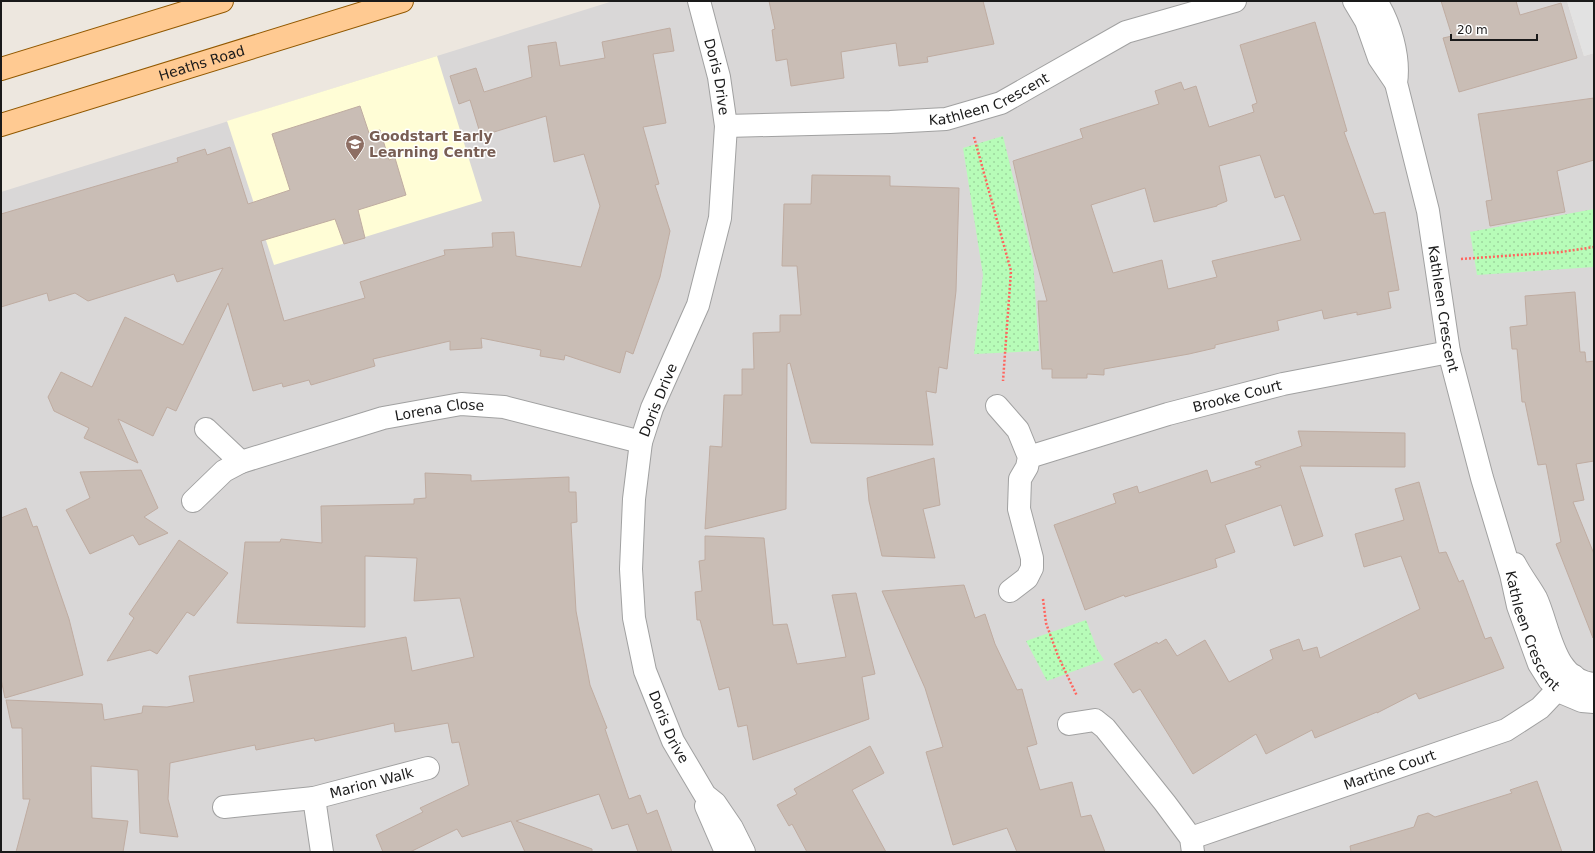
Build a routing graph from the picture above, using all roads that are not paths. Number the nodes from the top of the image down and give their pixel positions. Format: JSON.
{"nodes":[{"id":1,"x":222,"y":1,"type":"edge"},
{"id":2,"x":402,"y":1,"type":"edge"},
{"id":3,"x":699,"y":1,"type":"edge"},
{"id":4,"x":1235,"y":1,"type":"edge"},
{"id":5,"x":1354,"y":1,"type":"edge"},
{"id":6,"x":1376,"y":1,"type":"edge"},
{"id":7,"x":1,"y":69,"type":"edge"},
{"id":8,"x":1396,"y":83,"type":"junction"},
{"id":9,"x":1,"y":125,"type":"edge"},
{"id":10,"x":726,"y":126,"type":"junction"},
{"id":11,"x":1450,"y":352,"type":"junction"},
{"id":12,"x":999,"y":408,"type":"road end"},
{"id":13,"x":206,"y":429,"type":"dead end"},
{"id":14,"x":641,"y":442,"type":"junction"},
{"id":15,"x":1029,"y":457,"type":"junction"},
{"id":16,"x":241,"y":462,"type":"junction"},
{"id":17,"x":192,"y":501,"type":"dead end"},
{"id":18,"x":1010,"y":591,"type":"dead end"},
{"id":19,"x":1566,"y":682,"type":"junction"},
{"id":20,"x":1594,"y":684,"type":"edge"},
{"id":21,"x":1594,"y":702,"type":"edge"},
{"id":22,"x":1077,"y":722,"type":"road end"},
{"id":23,"x":428,"y":768,"type":"dead end"},
{"id":24,"x":705,"y":795,"type":"junction"},
{"id":25,"x":314,"y":798,"type":"junction"},
{"id":26,"x":224,"y":807,"type":"dead end"},
{"id":27,"x":1192,"y":845,"type":"edge"},
{"id":28,"x":322,"y":852,"type":"edge"},
{"id":29,"x":726,"y":852,"type":"edge"},
{"id":30,"x":744,"y":852,"type":"edge"}],
"edges":[{"from":1,"to":7,"type":"main road"},
{"from":2,"to":9,"type":"main road","name":"Heaths Road"},
{"from":3,"to":10,"type":"street","name":"Doris Drive"},
{"from":4,"to":10,"type":"street","name":"Kathleen Crescent"},
{"from":5,"to":8,"type":"street","name":"Kathleen Crescent"},
{"from":6,"to":8,"type":"street","name":"Kathleen Crescent"},
{"from":8,"to":11,"type":"street","name":"Kathleen Crescent"},
{"from":10,"to":14,"type":"street","name":"Doris Drive"},
{"from":11,"to":15,"type":"street","name":"Brooke Court"},
{"from":11,"to":19,"type":"street","name":"Kathleen Crescent"},
{"from":12,"to":15,"type":"street"},
{"from":13,"to":16,"type":"street"},
{"from":14,"to":16,"type":"street","name":"Lorena Close"},
{"from":14,"to":24,"type":"street","name":"Doris Drive"},
{"from":15,"to":18,"type":"street"},
{"from":16,"to":17,"type":"street","name":"Lorena Close"},
{"from":19,"to":20,"type":"street","name":"Kathleen Crescent"},
{"from":19,"to":21,"type":"street","name":"Kathleen Crescent"},
{"from":19,"to":27,"type":"street","name":"Martine Court"},
{"from":22,"to":27,"type":"street","name":"Martine Court"},
{"from":23,"to":25,"type":"street","name":"Marion Walk"},
{"from":24,"to":29,"type":"street","name":"Doris Drive"},
{"from":24,"to":30,"type":"street","name":"Doris Drive"},
{"from":25,"to":26,"type":"street","name":"Marion Walk"},
{"from":25,"to":28,"type":"street","name":"Marion Walk"}]}
